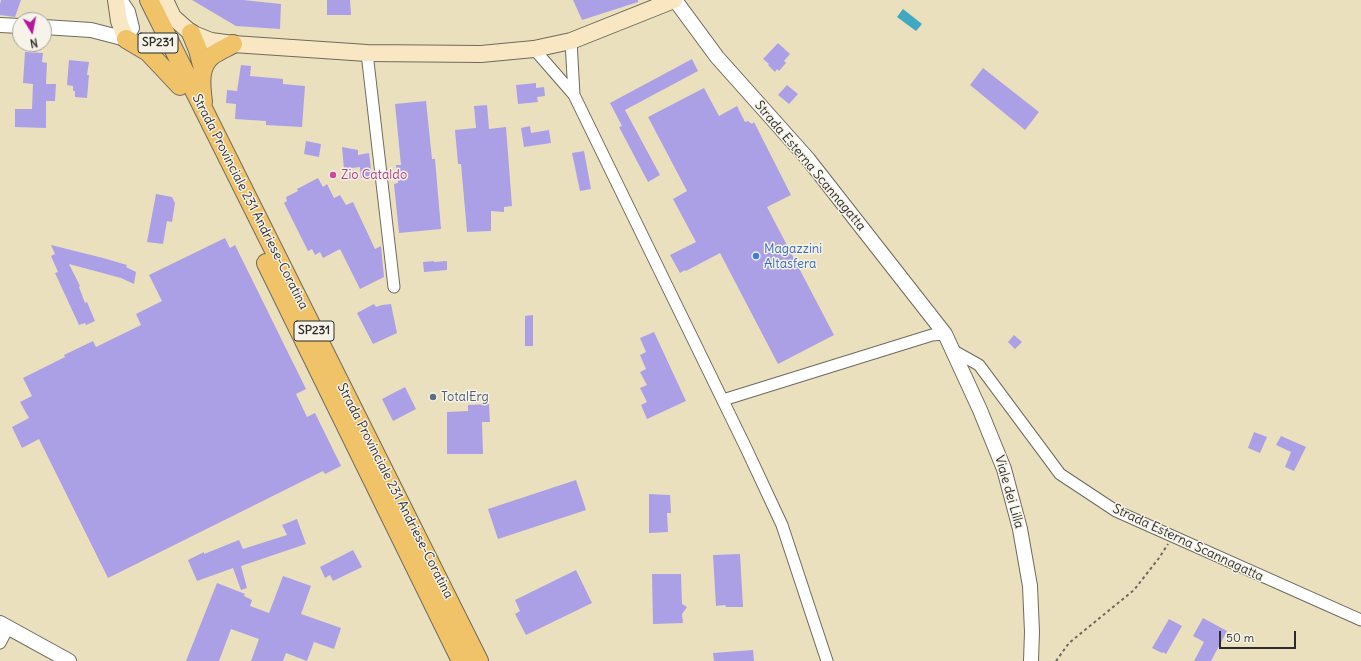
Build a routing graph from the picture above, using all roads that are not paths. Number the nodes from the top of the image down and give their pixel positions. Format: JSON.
{"nodes":[{"id":1,"x":137,"y":0,"type":"edge"},
{"id":2,"x":149,"y":0,"type":"edge"},
{"id":3,"x":165,"y":0,"type":"edge"},
{"id":4,"x":674,"y":0,"type":"edge"},
{"id":5,"x":118,"y":5,"type":"edge"},
{"id":6,"x":0,"y":25,"type":"edge"},
{"id":7,"x":12,"y":25,"type":"edge"},
{"id":8,"x":12,"y":27,"type":"edge"},
{"id":9,"x":52,"y":27,"type":"edge"},
{"id":10,"x":91,"y":30,"type":"junction"},
{"id":11,"x":0,"y":31,"type":"edge"},
{"id":12,"x":191,"y":33,"type":"junction"},
{"id":13,"x":126,"y":39,"type":"junction"},
{"id":14,"x":571,"y":41,"type":"junction"},
{"id":15,"x":233,"y":44,"type":"junction"},
{"id":16,"x":534,"y":49,"type":"junction"},
{"id":17,"x":367,"y":53,"type":"junction"},
{"id":18,"x":203,"y":69,"type":"junction"},
{"id":19,"x":180,"y":86,"type":"junction"},
{"id":20,"x":574,"y":96,"type":"junction"},
{"id":21,"x":204,"y":111,"type":"junction"},
{"id":22,"x":394,"y":288,"type":"dead end"},
{"id":23,"x":945,"y":334,"type":"junction"},
{"id":24,"x":954,"y":351,"type":"junction"},
{"id":25,"x":723,"y":400,"type":"junction"},
{"id":26,"x":1361,"y":620,"type":"edge"},
{"id":27,"x":4,"y":625,"type":"edge"},
{"id":28,"x":0,"y":643,"type":"edge"},
{"id":29,"x":69,"y":661,"type":"edge"},
{"id":30,"x":461,"y":661,"type":"edge"},
{"id":31,"x":479,"y":661,"type":"edge"},
{"id":32,"x":827,"y":661,"type":"edge"},
{"id":33,"x":1031,"y":661,"type":"edge"}],
"edges":[{"from":1,"to":19,"type":"highway","name":"Strada Provinciale 231 Andriese-Coratina","number":"SP231"},
{"from":2,"to":21,"type":"highway","name":"Strada Provinciale 231 Andriese-Coratina","number":"SP231"},
{"from":3,"to":12,"type":"main road"},
{"from":4,"to":14,"type":"main road"},
{"from":4,"to":23,"type":"street","name":"Strada Esterna Scannagatta"},
{"from":5,"to":10,"type":"street"},
{"from":5,"to":13,"type":"main road"},
{"from":6,"to":7,"type":"street"},
{"from":8,"to":11,"type":"street"},
{"from":9,"to":10,"type":"street"},
{"from":10,"to":13,"type":"street"},
{"from":12,"to":15,"type":"main road"},
{"from":12,"to":18,"type":"highway"},
{"from":13,"to":19,"type":"highway"},
{"from":14,"to":16,"type":"main road"},
{"from":14,"to":20,"type":"street"},
{"from":15,"to":17,"type":"main road"},
{"from":15,"to":18,"type":"highway"},
{"from":16,"to":17,"type":"main road"},
{"from":16,"to":20,"type":"street"},
{"from":17,"to":22,"type":"street"},
{"from":18,"to":21,"type":"highway"},
{"from":19,"to":30,"type":"highway","name":"Strada Provinciale 231 Andriese-Coratina","number":"SP231"},
{"from":20,"to":25,"type":"street"},
{"from":21,"to":31,"type":"highway","name":"Strada Provinciale 231 Andriese-Coratina","number":"SP231"},
{"from":23,"to":24,"type":"street","name":"Viale dei Lilla"},
{"from":23,"to":25,"type":"street"},
{"from":24,"to":26,"type":"street","name":"Strada Esterna Scannagatta"},
{"from":24,"to":33,"type":"street","name":"Viale dei Lilla"},
{"from":25,"to":32,"type":"street"},
{"from":27,"to":28,"type":"street"},
{"from":27,"to":29,"type":"street"}]}
